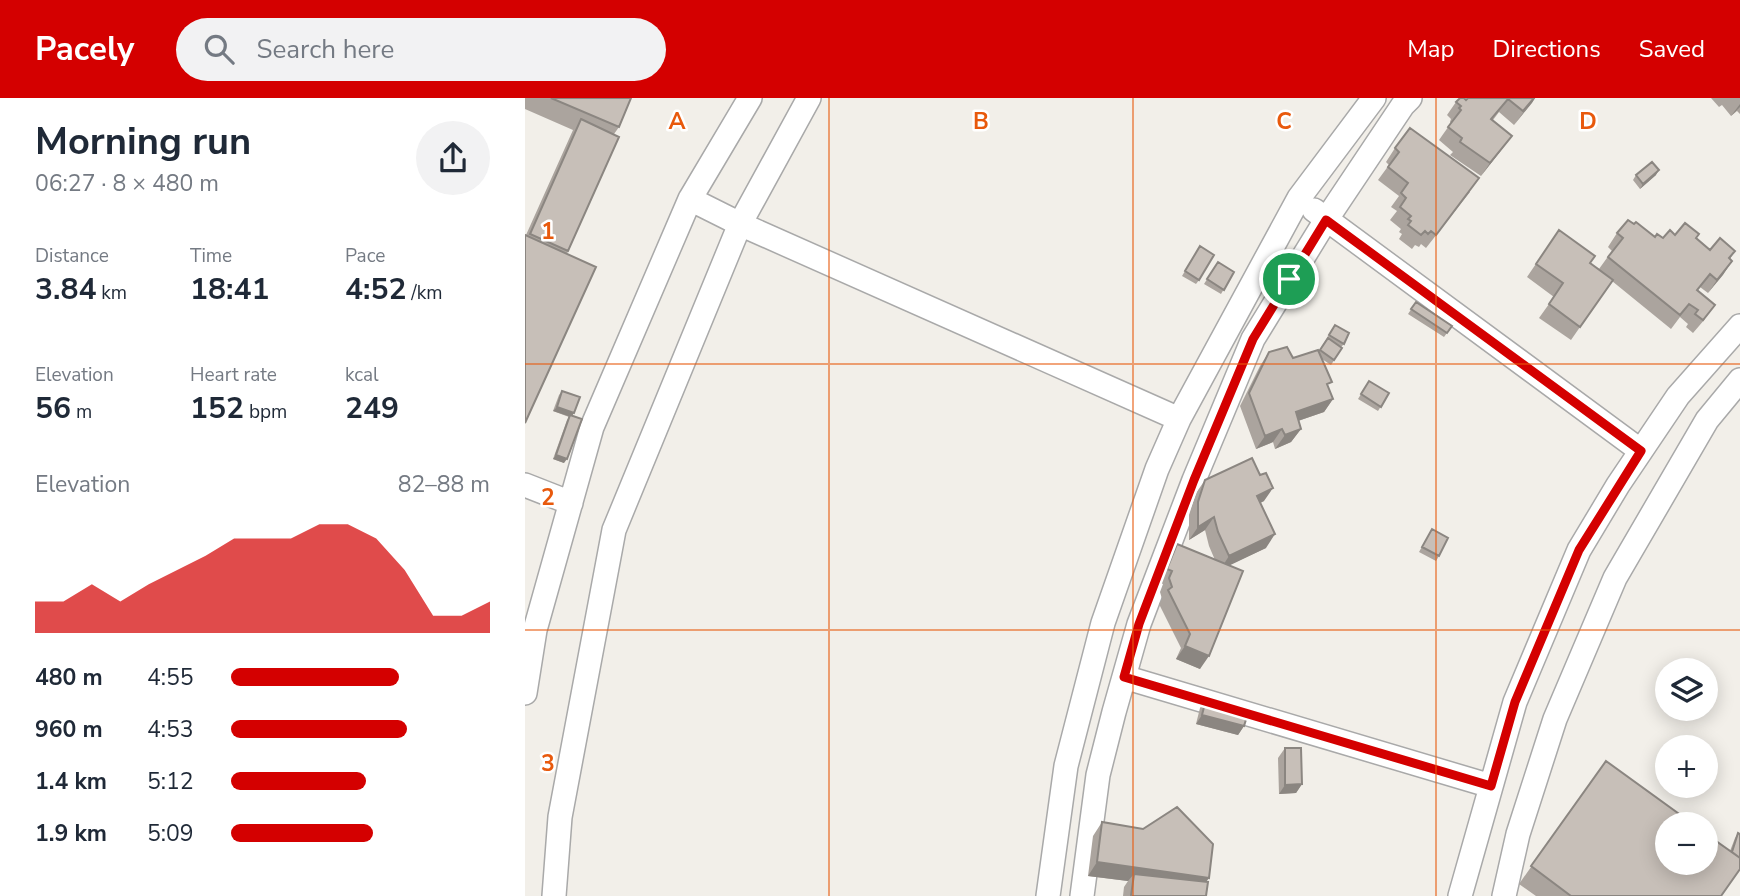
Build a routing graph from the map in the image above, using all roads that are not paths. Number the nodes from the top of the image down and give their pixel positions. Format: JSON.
{"nodes":[{"id":1,"x":750,"y":98,"type":"edge"},
{"id":2,"x":809,"y":98,"type":"edge"},
{"id":3,"x":1374,"y":98,"type":"edge"},
{"id":4,"x":1410,"y":98,"type":"edge"},
{"id":5,"x":1299,"y":198,"type":"junction"},
{"id":6,"x":690,"y":199,"type":"junction"},
{"id":7,"x":1326,"y":220,"type":"junction"},
{"id":8,"x":740,"y":224,"type":"junction"},
{"id":9,"x":1740,"y":326,"type":"edge"},
{"id":10,"x":1740,"y":380,"type":"edge"},
{"id":11,"x":1179,"y":419,"type":"junction"},
{"id":12,"x":1641,"y":451,"type":"junction"},
{"id":13,"x":525,"y":485,"type":"edge"},
{"id":14,"x":571,"y":503,"type":"junction"},
{"id":15,"x":1124,"y":677,"type":"junction"},
{"id":16,"x":525,"y":692,"type":"edge"},
{"id":17,"x":1491,"y":786,"type":"junction"},
{"id":18,"x":554,"y":896,"type":"edge"},
{"id":19,"x":1048,"y":896,"type":"edge"},
{"id":20,"x":1082,"y":896,"type":"edge"},
{"id":21,"x":1461,"y":896,"type":"edge"},
{"id":22,"x":1504,"y":896,"type":"edge"}],
"edges":[{"from":1,"to":6,"type":"street"},
{"from":2,"to":8,"type":"street"},
{"from":3,"to":5,"type":"street"},
{"from":4,"to":7,"type":"street"},
{"from":5,"to":7,"type":"street"},
{"from":5,"to":11,"type":"street"},
{"from":6,"to":8,"type":"street"},
{"from":6,"to":14,"type":"street"},
{"from":7,"to":12,"type":"street"},
{"from":7,"to":15,"type":"street"},
{"from":8,"to":11,"type":"street"},
{"from":8,"to":18,"type":"street"},
{"from":9,"to":12,"type":"street"},
{"from":10,"to":22,"type":"street"},
{"from":11,"to":19,"type":"street"},
{"from":12,"to":17,"type":"street"},
{"from":13,"to":14,"type":"street"},
{"from":14,"to":16,"type":"street"},
{"from":15,"to":17,"type":"street"},
{"from":15,"to":20,"type":"street"},
{"from":17,"to":21,"type":"street"}]}
